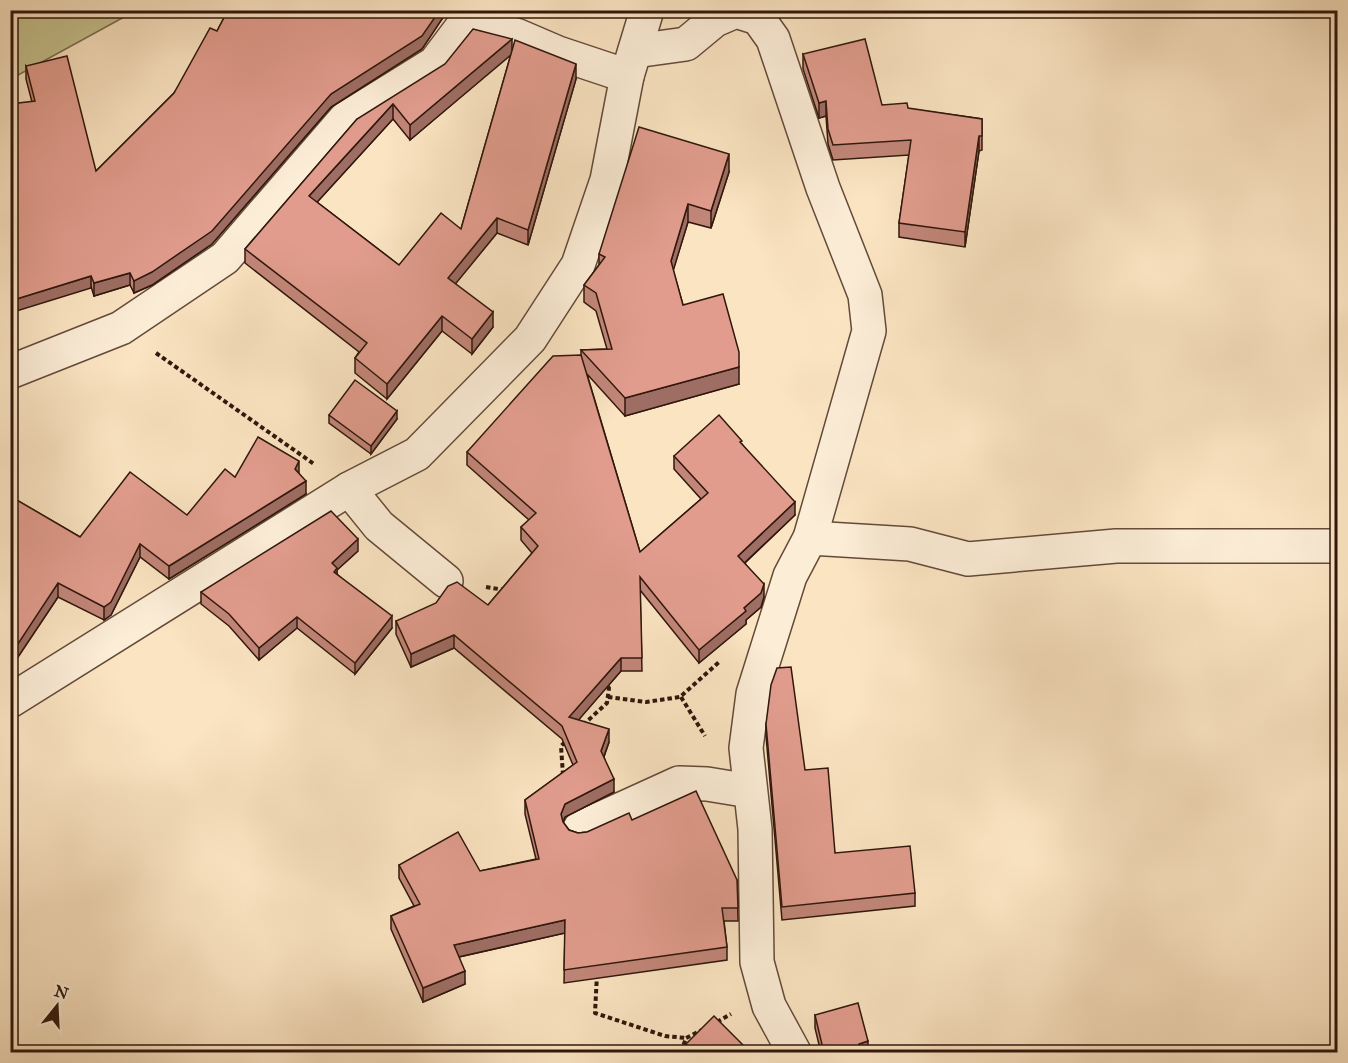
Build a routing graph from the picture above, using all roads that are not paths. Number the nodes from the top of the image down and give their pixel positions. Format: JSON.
{"nodes":[{"id":1,"x":647,"y":10,"type":"edge"},
{"id":2,"x":468,"y":17,"type":"edge"},
{"id":3,"x":631,"y":64,"type":"junction"},
{"id":4,"x":10,"y":372,"type":"edge"},
{"id":5,"x":349,"y":489,"type":"junction"},
{"id":6,"x":810,"y":538,"type":"junction"},
{"id":7,"x":1338,"y":546,"type":"edge"},
{"id":8,"x":446,"y":581,"type":"road end"},
{"id":9,"x":10,"y":701,"type":"edge"},
{"id":10,"x":750,"y":791,"type":"junction"},
{"id":11,"x":580,"y":828,"type":"road end"},
{"id":12,"x":794,"y":1053,"type":"edge"}],
"edges":[{"from":1,"to":3,"type":"street"},
{"from":2,"to":3,"type":"street"},
{"from":2,"to":4,"type":"street"},
{"from":3,"to":5,"type":"street"},
{"from":3,"to":6,"type":"street"},
{"from":5,"to":8,"type":"street"},
{"from":5,"to":9,"type":"street"},
{"from":6,"to":7,"type":"street"},
{"from":6,"to":10,"type":"street"},
{"from":10,"to":11,"type":"street"},
{"from":10,"to":12,"type":"street"}]}
